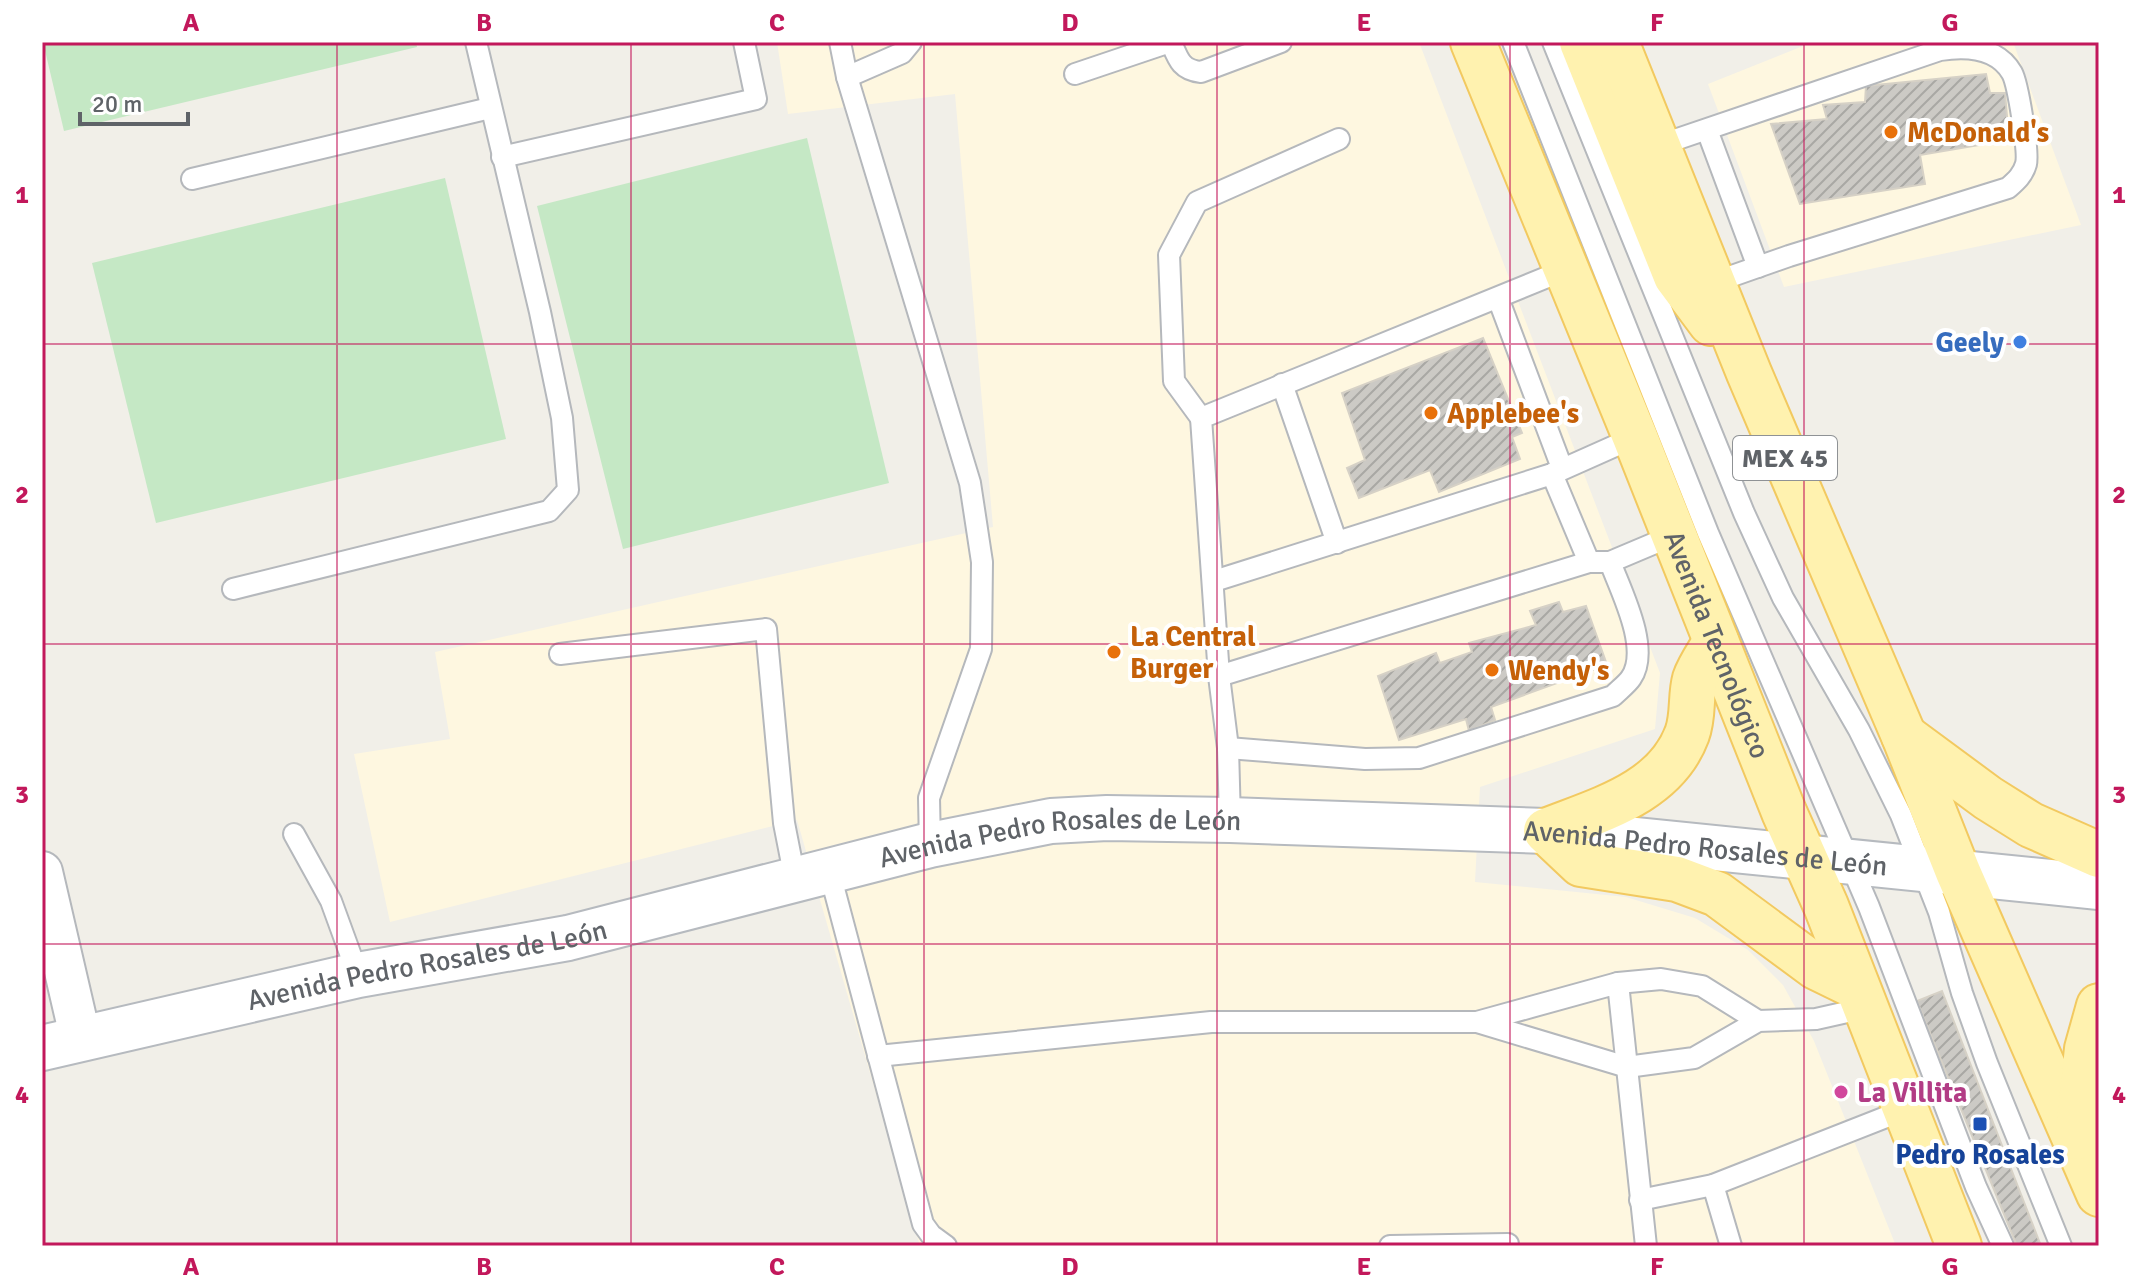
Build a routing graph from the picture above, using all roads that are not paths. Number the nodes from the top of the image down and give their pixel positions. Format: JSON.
{"nodes":[{"id":1,"x":478,"y":42,"type":"edge"},
{"id":2,"x":744,"y":42,"type":"edge"},
{"id":3,"x":840,"y":42,"type":"edge"},
{"id":4,"x":911,"y":42,"type":"edge"},
{"id":5,"x":1171,"y":42,"type":"edge"},
{"id":6,"x":1281,"y":42,"type":"edge"},
{"id":7,"x":1473,"y":42,"type":"edge"},
{"id":8,"x":1513,"y":42,"type":"edge"},
{"id":9,"x":1553,"y":42,"type":"edge"},
{"id":10,"x":1582,"y":42,"type":"edge"},
{"id":11,"x":1616,"y":42,"type":"edge"},
{"id":12,"x":1075,"y":74,"type":"dead end"},
{"id":13,"x":847,"y":77,"type":"junction"},
{"id":14,"x":490,"y":108,"type":"junction"},
{"id":15,"x":1707,"y":130,"type":"junction"},
{"id":16,"x":1339,"y":139,"type":"dead end"},
{"id":17,"x":1657,"y":146,"type":"junction"},
{"id":18,"x":502,"y":157,"type":"junction"},
{"id":19,"x":192,"y":179,"type":"dead end"},
{"id":20,"x":1758,"y":267,"type":"junction"},
{"id":21,"x":1567,"y":269,"type":"junction"},
{"id":22,"x":1712,"y":283,"type":"junction"},
{"id":23,"x":1498,"y":298,"type":"junction"},
{"id":24,"x":1749,"y":373,"type":"junction"},
{"id":25,"x":1282,"y":384,"type":"junction"},
{"id":26,"x":1201,"y":418,"type":"junction"},
{"id":27,"x":1635,"y":437,"type":"junction"},
{"id":28,"x":1557,"y":471,"type":"junction"},
{"id":29,"x":1674,"y":535,"type":"junction"},
{"id":30,"x":1337,"y":543,"type":"junction"},
{"id":31,"x":1599,"y":562,"type":"junction"},
{"id":32,"x":1214,"y":581,"type":"junction"},
{"id":33,"x":233,"y":589,"type":"dead end"},
{"id":34,"x":1716,"y":641,"type":"junction"},
{"id":35,"x":560,"y":654,"type":"dead end"},
{"id":36,"x":1219,"y":676,"type":"junction"},
{"id":37,"x":1904,"y":736,"type":"junction"},
{"id":38,"x":1228,"y":748,"type":"junction"},
{"id":39,"x":1230,"y":820,"type":"junction"},
{"id":40,"x":1546,"y":831,"type":"junction"},
{"id":41,"x":294,"y":834,"type":"dead end"},
{"id":42,"x":930,"y":845,"type":"junction"},
{"id":43,"x":2099,"y":855,"type":"edge"},
{"id":44,"x":1804,"y":858,"type":"junction"},
{"id":45,"x":1850,"y":862,"type":"junction"},
{"id":46,"x":1940,"y":870,"type":"junction"},
{"id":47,"x":42,"y":872,"type":"edge"},
{"id":48,"x":812,"y":875,"type":"junction"},
{"id":49,"x":2099,"y":887,"type":"edge"},
{"id":50,"x":358,"y":975,"type":"junction"},
{"id":51,"x":1618,"y":983,"type":"junction"},
{"id":52,"x":1861,"y":997,"type":"junction"},
{"id":53,"x":2099,"y":1006,"type":"edge"},
{"id":54,"x":1758,"y":1021,"type":"junction"},
{"id":55,"x":1477,"y":1022,"type":"junction"},
{"id":56,"x":62,"y":1044,"type":"edge"},
{"id":57,"x":878,"y":1056,"type":"junction"},
{"id":58,"x":1627,"y":1067,"type":"junction"},
{"id":59,"x":1904,"y":1110,"type":"junction"},
{"id":60,"x":2076,"y":1139,"type":"junction"},
{"id":61,"x":1713,"y":1185,"type":"junction"},
{"id":62,"x":2099,"y":1194,"type":"edge"},
{"id":63,"x":1640,"y":1200,"type":"junction"},
{"id":64,"x":1508,"y":1244,"type":"edge"},
{"id":65,"x":946,"y":1246,"type":"edge"},
{"id":66,"x":1390,"y":1246,"type":"edge"},
{"id":67,"x":1646,"y":1246,"type":"edge"},
{"id":68,"x":1731,"y":1246,"type":"edge"},
{"id":69,"x":1959,"y":1246,"type":"edge"},
{"id":70,"x":2003,"y":1246,"type":"edge"},
{"id":71,"x":2061,"y":1246,"type":"edge"}],
"edges":[{"from":1,"to":14,"type":"lane"},
{"from":2,"to":18,"type":"lane"},
{"from":3,"to":13,"type":"lane"},
{"from":4,"to":13,"type":"lane"},
{"from":5,"to":6,"type":"lane"},
{"from":5,"to":12,"type":"lane"},
{"from":7,"to":21,"type":"main road","name":"Avenida Tecnológico"},
{"from":8,"to":45,"type":"lane"},
{"from":9,"to":46,"type":"lane"},
{"from":10,"to":24,"type":"main road"},
{"from":11,"to":17,"type":"main road","number":"MEX 45"},
{"from":13,"to":42,"type":"lane"},
{"from":14,"to":18,"type":"lane"},
{"from":14,"to":19,"type":"lane"},
{"from":15,"to":17,"type":"lane"},
{"from":15,"to":20,"type":"lane"},
{"from":15,"to":20,"type":"lane"},
{"from":16,"to":26,"type":"lane"},
{"from":17,"to":22,"type":"main road","number":"MEX 45"},
{"from":18,"to":33,"type":"lane"},
{"from":20,"to":22,"type":"lane"},
{"from":21,"to":23,"type":"lane"},
{"from":21,"to":27,"type":"main road","name":"Avenida Tecnológico"},
{"from":22,"to":24,"type":"main road","number":"MEX 45"},
{"from":23,"to":25,"type":"lane"},
{"from":23,"to":28,"type":"lane"},
{"from":24,"to":37,"type":"main road","number":"MEX 45"},
{"from":25,"to":26,"type":"lane"},
{"from":25,"to":30,"type":"lane"},
{"from":26,"to":32,"type":"lane"},
{"from":27,"to":28,"type":"lane"},
{"from":27,"to":29,"type":"main road","name":"Avenida Tecnológico"},
{"from":28,"to":30,"type":"lane"},
{"from":28,"to":31,"type":"lane"},
{"from":29,"to":31,"type":"lane"},
{"from":29,"to":34,"type":"main road","name":"Avenida Tecnológico"},
{"from":30,"to":32,"type":"lane"},
{"from":31,"to":36,"type":"lane"},
{"from":31,"to":38,"type":"lane"},
{"from":32,"to":36,"type":"lane"},
{"from":34,"to":40,"type":"main road"},
{"from":34,"to":44,"type":"main road","name":"Avenida Tecnológico"},
{"from":35,"to":48,"type":"lane"},
{"from":36,"to":38,"type":"lane"},
{"from":37,"to":43,"type":"main road"},
{"from":37,"to":46,"type":"main road","number":"MEX 45"},
{"from":38,"to":39,"type":"lane"},
{"from":39,"to":40,"type":"main road","name":"Avenida Pedro Rosales de León"},
{"from":39,"to":42,"type":"main road","name":"Avenida Pedro Rosales de León"},
{"from":40,"to":44,"type":"main road","name":"Avenida Pedro Rosales de León"},
{"from":40,"to":52,"type":"main road"},
{"from":41,"to":50,"type":"lane"},
{"from":42,"to":48,"type":"main road","name":"Avenida Pedro Rosales de León"},
{"from":44,"to":45,"type":"main road","name":"Avenida Pedro Rosales de León"},
{"from":44,"to":52,"type":"main road","name":"Avenida Tecnológico"},
{"from":45,"to":46,"type":"main road","name":"Avenida Pedro Rosales de León"},
{"from":45,"to":70,"type":"lane"},
{"from":46,"to":49,"type":"main road","name":"Avenida Pedro Rosales de León"},
{"from":46,"to":60,"type":"main road","number":"MEX 45"},
{"from":46,"to":71,"type":"lane"},
{"from":47,"to":56,"type":"street"},
{"from":48,"to":50,"type":"main road","name":"Avenida Pedro Rosales de León"},
{"from":48,"to":57,"type":"lane"},
{"from":50,"to":56,"type":"main road","name":"Avenida Pedro Rosales de León"},
{"from":51,"to":54,"type":"lane"},
{"from":51,"to":55,"type":"lane"},
{"from":51,"to":58,"type":"lane"},
{"from":52,"to":54,"type":"lane"},
{"from":52,"to":59,"type":"main road","name":"Avenida Tecnológico"},
{"from":53,"to":60,"type":"main road"},
{"from":54,"to":58,"type":"lane"},
{"from":55,"to":57,"type":"lane"},
{"from":55,"to":58,"type":"lane"},
{"from":57,"to":65,"type":"lane"},
{"from":58,"to":63,"type":"lane"},
{"from":59,"to":61,"type":"lane"},
{"from":59,"to":69,"type":"main road","name":"Avenida Tecnológico"},
{"from":60,"to":62,"type":"main road","number":"MEX 45"},
{"from":61,"to":63,"type":"lane"},
{"from":61,"to":68,"type":"lane"},
{"from":63,"to":67,"type":"lane"},
{"from":64,"to":66,"type":"lane"}]}
